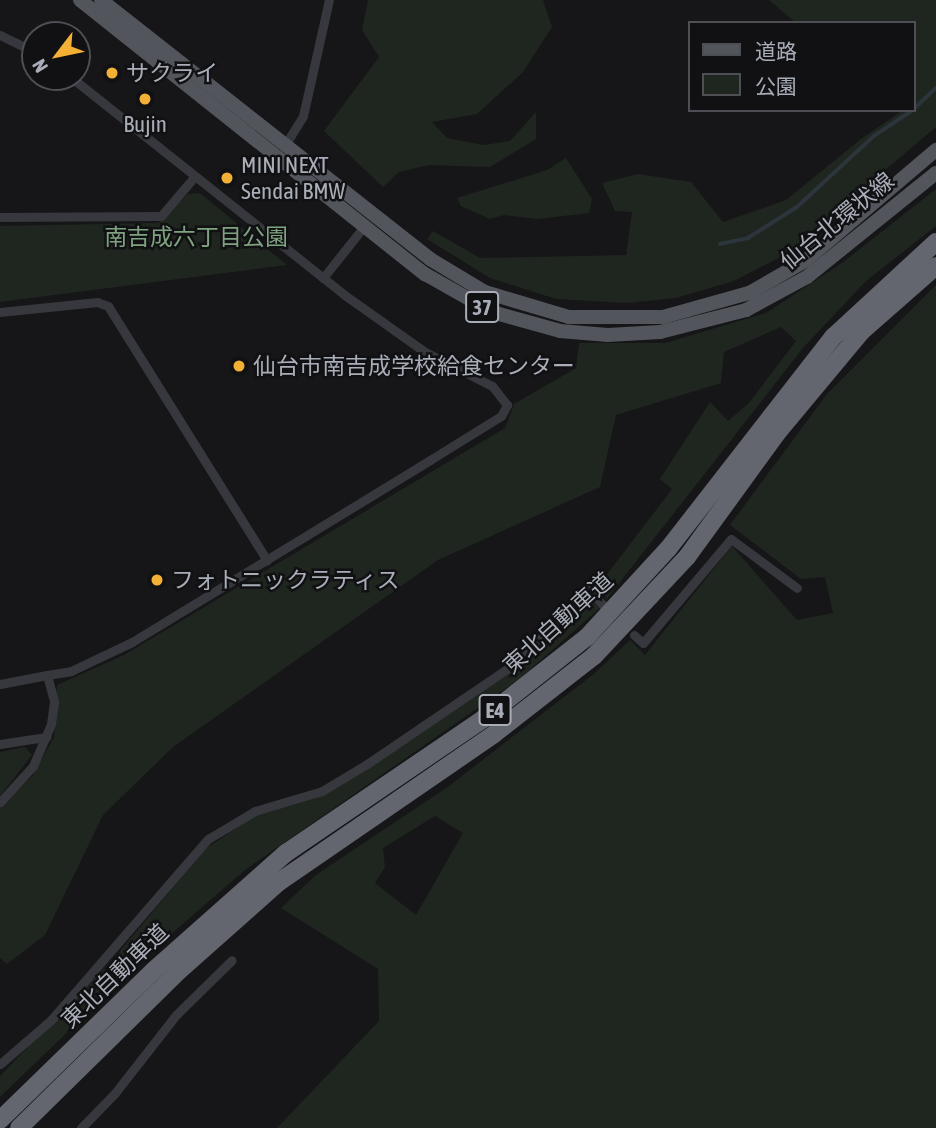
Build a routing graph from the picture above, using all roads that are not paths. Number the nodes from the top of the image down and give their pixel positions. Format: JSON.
{"nodes":[{"id":1,"x":80,"y":0,"type":"edge"},
{"id":2,"x":101,"y":0,"type":"edge"},
{"id":3,"x":329,"y":0,"type":"edge"},
{"id":4,"x":119,"y":5,"type":"edge"},
{"id":5,"x":0,"y":35,"type":"edge"},
{"id":6,"x":21,"y":45,"type":"edge"},
{"id":7,"x":89,"y":91,"type":"edge"},
{"id":8,"x":285,"y":145,"type":"junction"},
{"id":9,"x":936,"y":150,"type":"edge"},
{"id":10,"x":936,"y":173,"type":"edge"},
{"id":11,"x":195,"y":176,"type":"junction"},
{"id":12,"x":0,"y":217,"type":"edge"},
{"id":13,"x":365,"y":225,"type":"junction"},
{"id":14,"x":936,"y":242,"type":"edge"},
{"id":15,"x":936,"y":266,"type":"edge"},
{"id":16,"x":323,"y":278,"type":"junction"},
{"id":17,"x":0,"y":312,"type":"edge"},
{"id":18,"x":267,"y":560,"type":"junction"},
{"id":19,"x":797,"y":588,"type":"dead end"},
{"id":20,"x":603,"y":605,"type":"dead end"},
{"id":21,"x":634,"y":635,"type":"dead end"},
{"id":22,"x":47,"y":675,"type":"junction"},
{"id":23,"x":0,"y":684,"type":"edge"},
{"id":24,"x":46,"y":737,"type":"junction"},
{"id":25,"x":0,"y":744,"type":"edge"},
{"id":26,"x":0,"y":802,"type":"edge"},
{"id":27,"x":232,"y":960,"type":"dead end"},
{"id":28,"x":0,"y":1064,"type":"edge"},
{"id":29,"x":0,"y":1120,"type":"edge"},
{"id":30,"x":19,"y":1128,"type":"edge"},
{"id":31,"x":81,"y":1128,"type":"edge"}],
"edges":[{"from":1,"to":13,"type":"main road","name":"仙台北環状線","number":"37"},
{"from":2,"to":4,"type":"main road","name":"仙台北環状線","number":"37"},
{"from":3,"to":8,"type":"street"},
{"from":4,"to":8,"type":"main road","name":"仙台北環状線","number":"37"},
{"from":5,"to":6,"type":"street"},
{"from":7,"to":11,"type":"street"},
{"from":8,"to":9,"type":"main road","name":"仙台北環状線","number":"37"},
{"from":10,"to":13,"type":"main road","name":"仙台北環状線","number":"37"},
{"from":11,"to":12,"type":"street"},
{"from":11,"to":16,"type":"street"},
{"from":13,"to":16,"type":"street"},
{"from":14,"to":29,"type":"highway","name":"東北自動車道","number":"E4"},
{"from":15,"to":30,"type":"highway","name":"東北自動車道","number":"E4"},
{"from":16,"to":18,"type":"street"},
{"from":17,"to":18,"type":"street"},
{"from":18,"to":22,"type":"street"},
{"from":19,"to":21,"type":"street"},
{"from":20,"to":28,"type":"street"},
{"from":22,"to":23,"type":"street"},
{"from":22,"to":24,"type":"street"},
{"from":24,"to":25,"type":"street"},
{"from":24,"to":26,"type":"street"},
{"from":27,"to":31,"type":"street"}]}
